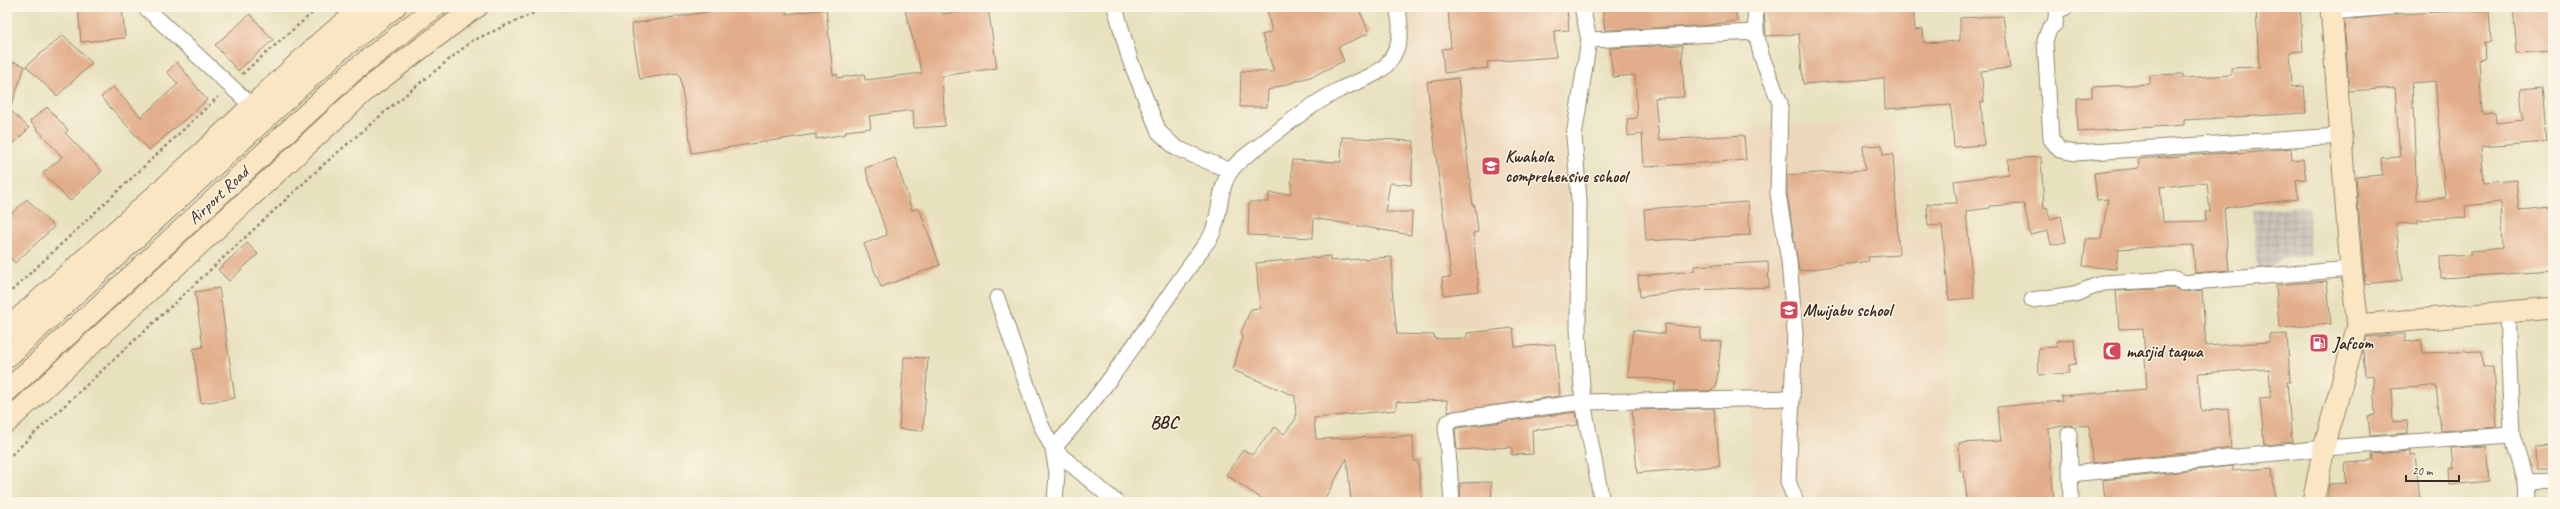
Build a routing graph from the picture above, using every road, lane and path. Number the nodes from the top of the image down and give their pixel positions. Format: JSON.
{"nodes":[{"id":1,"x":145,"y":7,"type":"edge"},
{"id":2,"x":319,"y":7,"type":"edge"},
{"id":3,"x":364,"y":7,"type":"edge"},
{"id":4,"x":395,"y":7,"type":"edge"},
{"id":5,"x":435,"y":7,"type":"edge"},
{"id":6,"x":477,"y":7,"type":"edge"},
{"id":7,"x":553,"y":7,"type":"edge"},
{"id":8,"x":1115,"y":7,"type":"edge"},
{"id":9,"x":1398,"y":7,"type":"edge"},
{"id":10,"x":1582,"y":7,"type":"edge"},
{"id":11,"x":1755,"y":7,"type":"edge"},
{"id":12,"x":2066,"y":7,"type":"edge"},
{"id":13,"x":2391,"y":7,"type":"edge"},
{"id":14,"x":2331,"y":10,"type":"edge"},
{"id":15,"x":1756,"y":32,"type":"junction"},
{"id":16,"x":1589,"y":40,"type":"junction"},
{"id":17,"x":230,"y":86,"type":"junction"},
{"id":18,"x":252,"y":106,"type":"junction"},
{"id":19,"x":2340,"y":136,"type":"junction"},
{"id":20,"x":1231,"y":171,"type":"junction"},
{"id":21,"x":2351,"y":269,"type":"junction"},
{"id":22,"x":7,"y":295,"type":"edge"},
{"id":23,"x":997,"y":298,"type":"dead end"},
{"id":24,"x":2032,"y":300,"type":"dead end"},
{"id":25,"x":2553,"y":308,"type":"edge"},
{"id":26,"x":2507,"y":313,"type":"junction"},
{"id":27,"x":2358,"y":325,"type":"junction"},
{"id":28,"x":7,"y":328,"type":"edge"},
{"id":29,"x":7,"y":357,"type":"edge"},
{"id":30,"x":7,"y":390,"type":"edge"},
{"id":31,"x":1792,"y":398,"type":"junction"},
{"id":32,"x":1583,"y":402,"type":"junction"},
{"id":33,"x":7,"y":422,"type":"edge"},
{"id":34,"x":2069,"y":434,"type":"dead end"},
{"id":35,"x":2512,"y":435,"type":"junction"},
{"id":36,"x":2324,"y":448,"type":"junction"},
{"id":37,"x":1054,"y":449,"type":"junction"},
{"id":38,"x":7,"y":459,"type":"edge"},
{"id":39,"x":2071,"y":474,"type":"junction"},
{"id":40,"x":2553,"y":481,"type":"edge"},
{"id":41,"x":2526,"y":482,"type":"junction"},
{"id":42,"x":1055,"y":502,"type":"edge"},
{"id":43,"x":1116,"y":502,"type":"edge"},
{"id":44,"x":1452,"y":502,"type":"edge"},
{"id":45,"x":1602,"y":502,"type":"edge"},
{"id":46,"x":1796,"y":502,"type":"edge"},
{"id":47,"x":2071,"y":502,"type":"edge"},
{"id":48,"x":2313,"y":502,"type":"edge"},
{"id":49,"x":2527,"y":502,"type":"edge"}],
"edges":[{"from":1,"to":17,"type":"street"},
{"from":2,"to":17,"type":"path"},
{"from":3,"to":18,"type":"main road"},
{"from":4,"to":29,"type":"main road","name":"Airport Road"},
{"from":5,"to":30,"type":"main road","name":"Airport Road"},
{"from":6,"to":33,"type":"main road"},
{"from":7,"to":38,"type":"path"},
{"from":8,"to":20,"type":"street"},
{"from":9,"to":20,"type":"street"},
{"from":10,"to":16,"type":"street"},
{"from":11,"to":15,"type":"street"},
{"from":12,"to":19,"type":"street"},
{"from":13,"to":14,"type":"street"},
{"from":14,"to":19,"type":"main road"},
{"from":15,"to":16,"type":"street"},
{"from":15,"to":31,"type":"street"},
{"from":16,"to":32,"type":"street"},
{"from":17,"to":18,"type":"street"},
{"from":17,"to":22,"type":"path"},
{"from":18,"to":28,"type":"main road"},
{"from":19,"to":21,"type":"main road"},
{"from":20,"to":37,"type":"street"},
{"from":21,"to":24,"type":"street"},
{"from":21,"to":27,"type":"main road"},
{"from":23,"to":37,"type":"street"},
{"from":25,"to":26,"type":"main road"},
{"from":26,"to":27,"type":"main road"},
{"from":26,"to":35,"type":"street"},
{"from":27,"to":36,"type":"main road"},
{"from":31,"to":32,"type":"street"},
{"from":31,"to":46,"type":"street"},
{"from":32,"to":44,"type":"street"},
{"from":32,"to":45,"type":"street"},
{"from":34,"to":39,"type":"street"},
{"from":35,"to":36,"type":"street"},
{"from":35,"to":41,"type":"street"},
{"from":36,"to":39,"type":"street"},
{"from":36,"to":48,"type":"main road"},
{"from":37,"to":42,"type":"street"},
{"from":37,"to":43,"type":"street"},
{"from":39,"to":47,"type":"street"},
{"from":40,"to":41,"type":"street"},
{"from":41,"to":49,"type":"street"}]}
